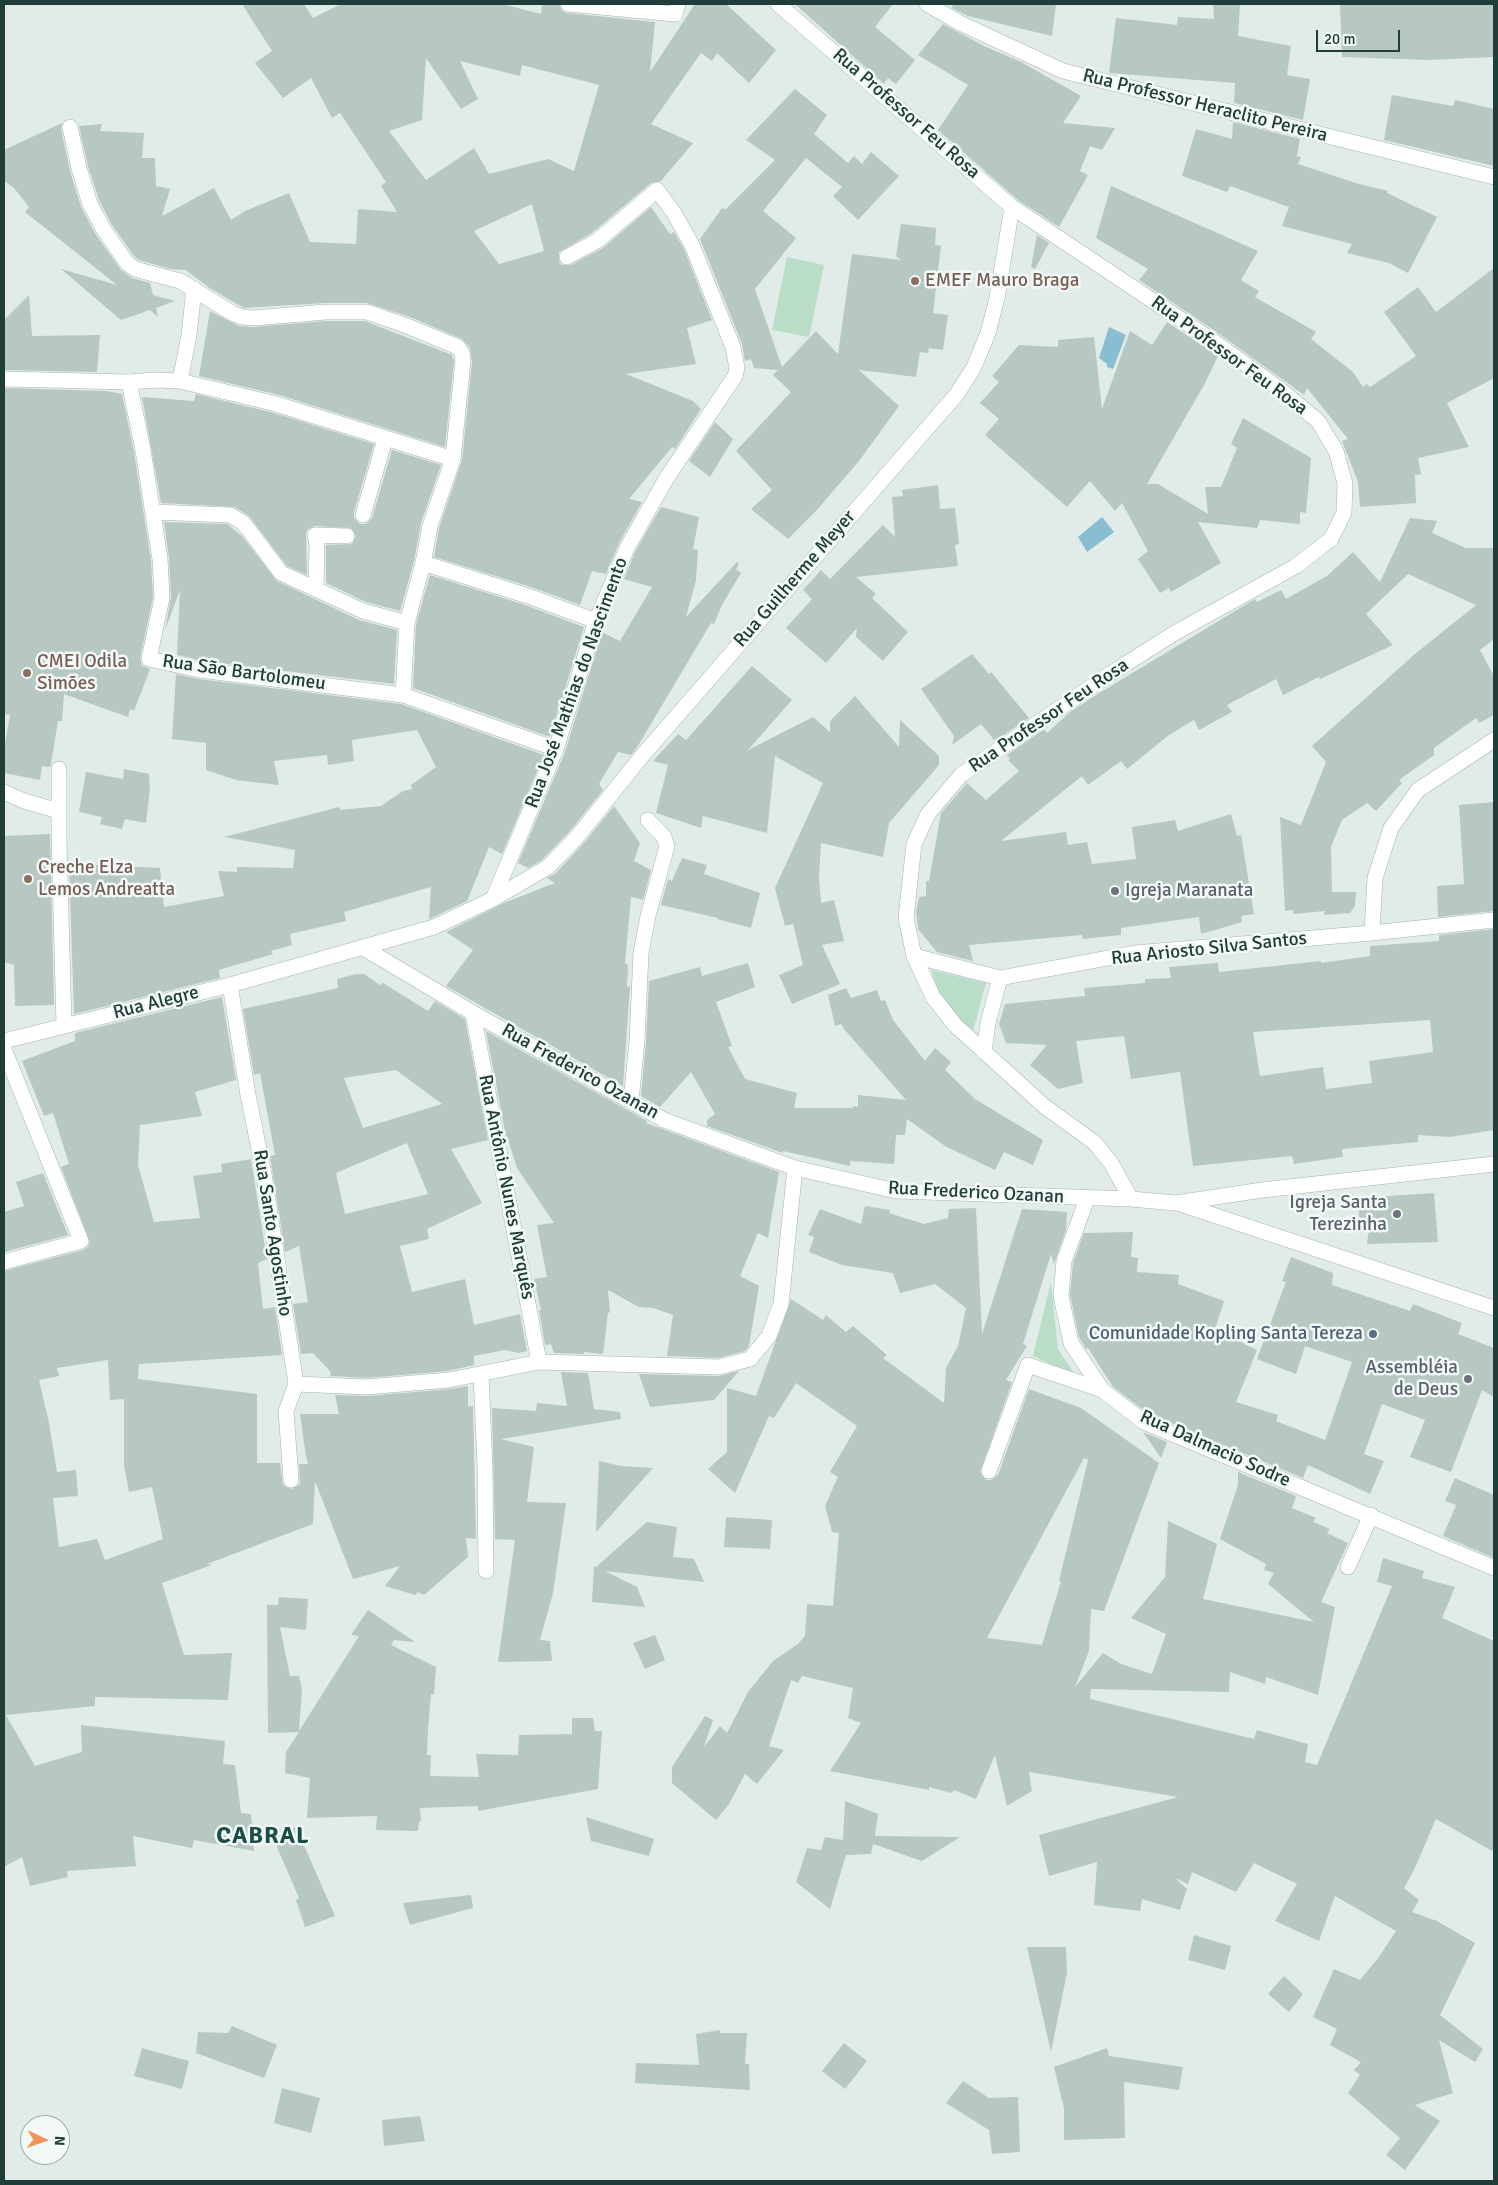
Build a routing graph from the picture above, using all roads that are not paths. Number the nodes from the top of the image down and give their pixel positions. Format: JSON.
{"nodes":[{"id":1,"x":568,"y":4,"type":"edge"},
{"id":2,"x":678,"y":4,"type":"edge"},
{"id":3,"x":778,"y":4,"type":"edge"},
{"id":4,"x":927,"y":4,"type":"edge"},
{"id":5,"x":70,"y":127,"type":"dead end"},
{"id":6,"x":1494,"y":177,"type":"edge"},
{"id":7,"x":1012,"y":207,"type":"junction"},
{"id":8,"x":567,"y":258,"type":"dead end"},
{"id":9,"x":194,"y":289,"type":"junction"},
{"id":10,"x":4,"y":378,"type":"edge"},
{"id":11,"x":180,"y":381,"type":"junction"},
{"id":12,"x":129,"y":382,"type":"junction"},
{"id":13,"x":385,"y":439,"type":"junction"},
{"id":14,"x":452,"y":460,"type":"junction"},
{"id":15,"x":153,"y":512,"type":"junction"},
{"id":16,"x":363,"y":515,"type":"dead end"},
{"id":17,"x":347,"y":536,"type":"dead end"},
{"id":18,"x":423,"y":563,"type":"junction"},
{"id":19,"x":316,"y":589,"type":"junction"},
{"id":20,"x":596,"y":621,"type":"junction"},
{"id":21,"x":407,"y":623,"type":"junction"},
{"id":22,"x":403,"y":695,"type":"junction"},
{"id":23,"x":1494,"y":740,"type":"edge"},
{"id":24,"x":556,"y":749,"type":"junction"},
{"id":25,"x":59,"y":770,"type":"dead end"},
{"id":26,"x":4,"y":792,"type":"edge"},
{"id":27,"x":59,"y":811,"type":"junction"},
{"id":28,"x":648,"y":820,"type":"dead end"},
{"id":29,"x":493,"y":900,"type":"junction"},
{"id":30,"x":1494,"y":920,"type":"edge"},
{"id":31,"x":1372,"y":933,"type":"junction"},
{"id":32,"x":362,"y":947,"type":"junction"},
{"id":33,"x":914,"y":956,"type":"junction"},
{"id":34,"x":1000,"y":978,"type":"junction"},
{"id":35,"x":230,"y":985,"type":"junction"},
{"id":36,"x":473,"y":1013,"type":"junction"},
{"id":37,"x":64,"y":1025,"type":"junction"},
{"id":38,"x":4,"y":1041,"type":"edge"},
{"id":39,"x":4,"y":1049,"type":"edge"},
{"id":40,"x":984,"y":1052,"type":"junction"},
{"id":41,"x":630,"y":1101,"type":"junction"},
{"id":42,"x":1494,"y":1164,"type":"edge"},
{"id":43,"x":795,"y":1168,"type":"junction"},
{"id":44,"x":1087,"y":1199,"type":"junction"},
{"id":45,"x":1131,"y":1199,"type":"junction"},
{"id":46,"x":1176,"y":1203,"type":"junction"},
{"id":47,"x":4,"y":1262,"type":"edge"},
{"id":48,"x":1494,"y":1308,"type":"edge"},
{"id":49,"x":539,"y":1362,"type":"junction"},
{"id":50,"x":481,"y":1374,"type":"junction"},
{"id":51,"x":296,"y":1384,"type":"junction"},
{"id":52,"x":1102,"y":1390,"type":"junction"},
{"id":53,"x":989,"y":1471,"type":"dead end"},
{"id":54,"x":291,"y":1480,"type":"dead end"},
{"id":55,"x":1371,"y":1515,"type":"junction"},
{"id":56,"x":1348,"y":1567,"type":"dead end"},
{"id":57,"x":1494,"y":1568,"type":"edge"},
{"id":58,"x":486,"y":1570,"type":"dead end"}],
"edges":[{"from":1,"to":2,"type":"street"},
{"from":3,"to":7,"type":"street","name":"Rua Professor Feu Rosa"},
{"from":4,"to":6,"type":"street","name":"Rua Professor Heraclito Pereira"},
{"from":5,"to":9,"type":"street"},
{"from":7,"to":29,"type":"street","name":"Rua Guilherme Meyer"},
{"from":7,"to":33,"type":"street","name":"Rua Professor Feu Rosa"},
{"from":8,"to":20,"type":"street","name":"Rua José Mathias do Nascimento"},
{"from":9,"to":11,"type":"street"},
{"from":9,"to":14,"type":"street"},
{"from":10,"to":12,"type":"street"},
{"from":11,"to":12,"type":"street"},
{"from":11,"to":13,"type":"street"},
{"from":12,"to":15,"type":"street","name":"Rua São Bartolomeu"},
{"from":13,"to":14,"type":"street"},
{"from":13,"to":16,"type":"street"},
{"from":14,"to":18,"type":"street"},
{"from":15,"to":19,"type":"street"},
{"from":15,"to":22,"type":"street","name":"Rua São Bartolomeu"},
{"from":17,"to":19,"type":"street"},
{"from":18,"to":20,"type":"street"},
{"from":18,"to":21,"type":"street"},
{"from":19,"to":21,"type":"street"},
{"from":20,"to":24,"type":"street","name":"Rua José Mathias do Nascimento"},
{"from":21,"to":22,"type":"street"},
{"from":22,"to":24,"type":"street","name":"Rua São Bartolomeu"},
{"from":23,"to":31,"type":"street"},
{"from":24,"to":29,"type":"street","name":"Rua José Mathias do Nascimento"},
{"from":25,"to":27,"type":"street"},
{"from":26,"to":27,"type":"street"},
{"from":27,"to":37,"type":"street"},
{"from":28,"to":41,"type":"street"},
{"from":29,"to":32,"type":"street"},
{"from":30,"to":31,"type":"street","name":"Rua Ariosto Silva Santos"},
{"from":31,"to":34,"type":"street","name":"Rua Ariosto Silva Santos"},
{"from":32,"to":35,"type":"street","name":"Rua Alegre"},
{"from":32,"to":36,"type":"street","name":"Rua Frederico Ozanan"},
{"from":33,"to":34,"type":"street"},
{"from":33,"to":40,"type":"street","name":"Rua Professor Feu Rosa"},
{"from":34,"to":40,"type":"street"},
{"from":35,"to":37,"type":"street","name":"Rua Alegre"},
{"from":35,"to":51,"type":"street","name":"Rua Santo Agostinho"},
{"from":36,"to":41,"type":"street","name":"Rua Frederico Ozanan"},
{"from":36,"to":49,"type":"street","name":"Rua Antônio Nunes Marquês"},
{"from":37,"to":38,"type":"street","name":"Rua Alegre"},
{"from":39,"to":47,"type":"street"},
{"from":40,"to":45,"type":"street","name":"Rua Professor Feu Rosa"},
{"from":41,"to":43,"type":"street","name":"Rua Frederico Ozanan"},
{"from":42,"to":46,"type":"street","name":"Rua Frederico Ozanan"},
{"from":43,"to":44,"type":"street","name":"Rua Frederico Ozanan"},
{"from":43,"to":49,"type":"street"},
{"from":44,"to":45,"type":"street","name":"Rua Frederico Ozanan"},
{"from":44,"to":52,"type":"street","name":"Rua Dalmacio Sodre"},
{"from":45,"to":46,"type":"street","name":"Rua Frederico Ozanan"},
{"from":46,"to":48,"type":"street"},
{"from":49,"to":50,"type":"street"},
{"from":50,"to":51,"type":"street"},
{"from":50,"to":58,"type":"street"},
{"from":51,"to":54,"type":"street","name":"Rua Santo Agostinho"},
{"from":52,"to":53,"type":"street"},
{"from":52,"to":55,"type":"street","name":"Rua Dalmacio Sodre"},
{"from":55,"to":56,"type":"street"},
{"from":55,"to":57,"type":"street","name":"Rua Dalmacio Sodre"}]}
